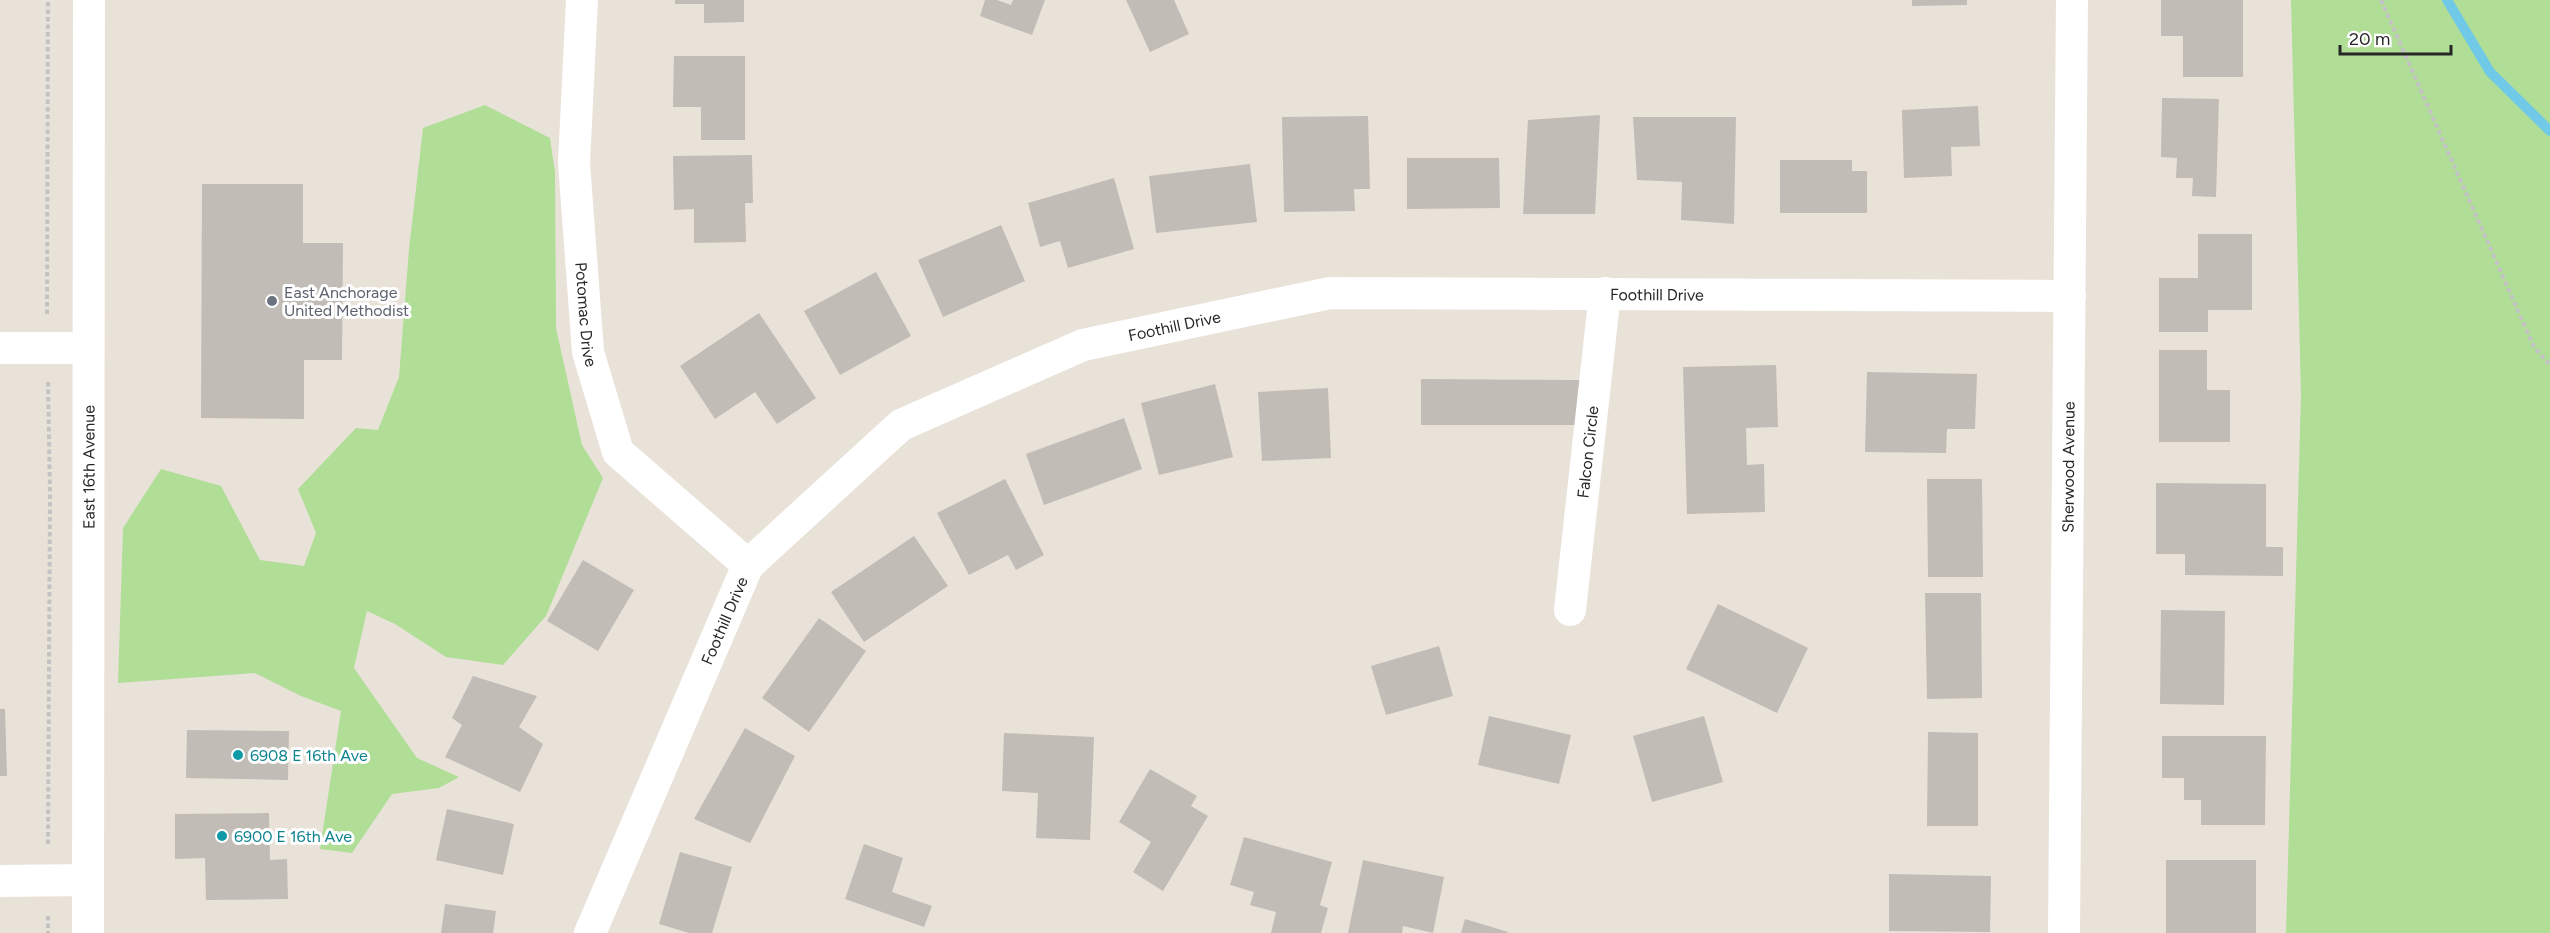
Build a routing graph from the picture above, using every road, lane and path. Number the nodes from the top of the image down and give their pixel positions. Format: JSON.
{"nodes":[{"id":1,"x":48,"y":0,"type":"edge"},
{"id":2,"x":89,"y":0,"type":"edge"},
{"id":3,"x":582,"y":0,"type":"edge"},
{"id":4,"x":2072,"y":0,"type":"edge"},
{"id":5,"x":2381,"y":0,"type":"edge"},
{"id":6,"x":1605,"y":293,"type":"junction"},
{"id":7,"x":2070,"y":296,"type":"junction"},
{"id":8,"x":0,"y":348,"type":"edge"},
{"id":9,"x":48,"y":348,"type":"junction"},
{"id":10,"x":88,"y":348,"type":"junction"},
{"id":11,"x":2550,"y":365,"type":"edge"},
{"id":12,"x":748,"y":565,"type":"junction"},
{"id":13,"x":1570,"y":610,"type":"dead end"},
{"id":14,"x":48,"y":880,"type":"junction"},
{"id":15,"x":88,"y":880,"type":"junction"},
{"id":16,"x":0,"y":881,"type":"edge"},
{"id":17,"x":48,"y":933,"type":"edge"},
{"id":18,"x":88,"y":933,"type":"edge"},
{"id":19,"x":590,"y":933,"type":"edge"},
{"id":20,"x":2064,"y":933,"type":"edge"}],
"edges":[{"from":1,"to":9,"type":"path"},
{"from":2,"to":10,"type":"street","name":"East 16th Avenue"},
{"from":3,"to":12,"type":"street","name":"Potomac Drive"},
{"from":4,"to":7,"type":"street","name":"Sherwood Avenue"},
{"from":5,"to":11,"type":"path"},
{"from":6,"to":7,"type":"street","name":"Foothill Drive"},
{"from":6,"to":12,"type":"street","name":"Foothill Drive"},
{"from":6,"to":13,"type":"street","name":"Falcon Circle"},
{"from":7,"to":20,"type":"street","name":"Sherwood Avenue"},
{"from":8,"to":9,"type":"street"},
{"from":9,"to":10,"type":"street"},
{"from":9,"to":14,"type":"path"},
{"from":10,"to":15,"type":"street","name":"East 16th Avenue"},
{"from":12,"to":19,"type":"street","name":"Foothill Drive"},
{"from":14,"to":15,"type":"street"},
{"from":14,"to":16,"type":"street"},
{"from":14,"to":17,"type":"path"},
{"from":15,"to":18,"type":"street","name":"East 16th Avenue"}]}
